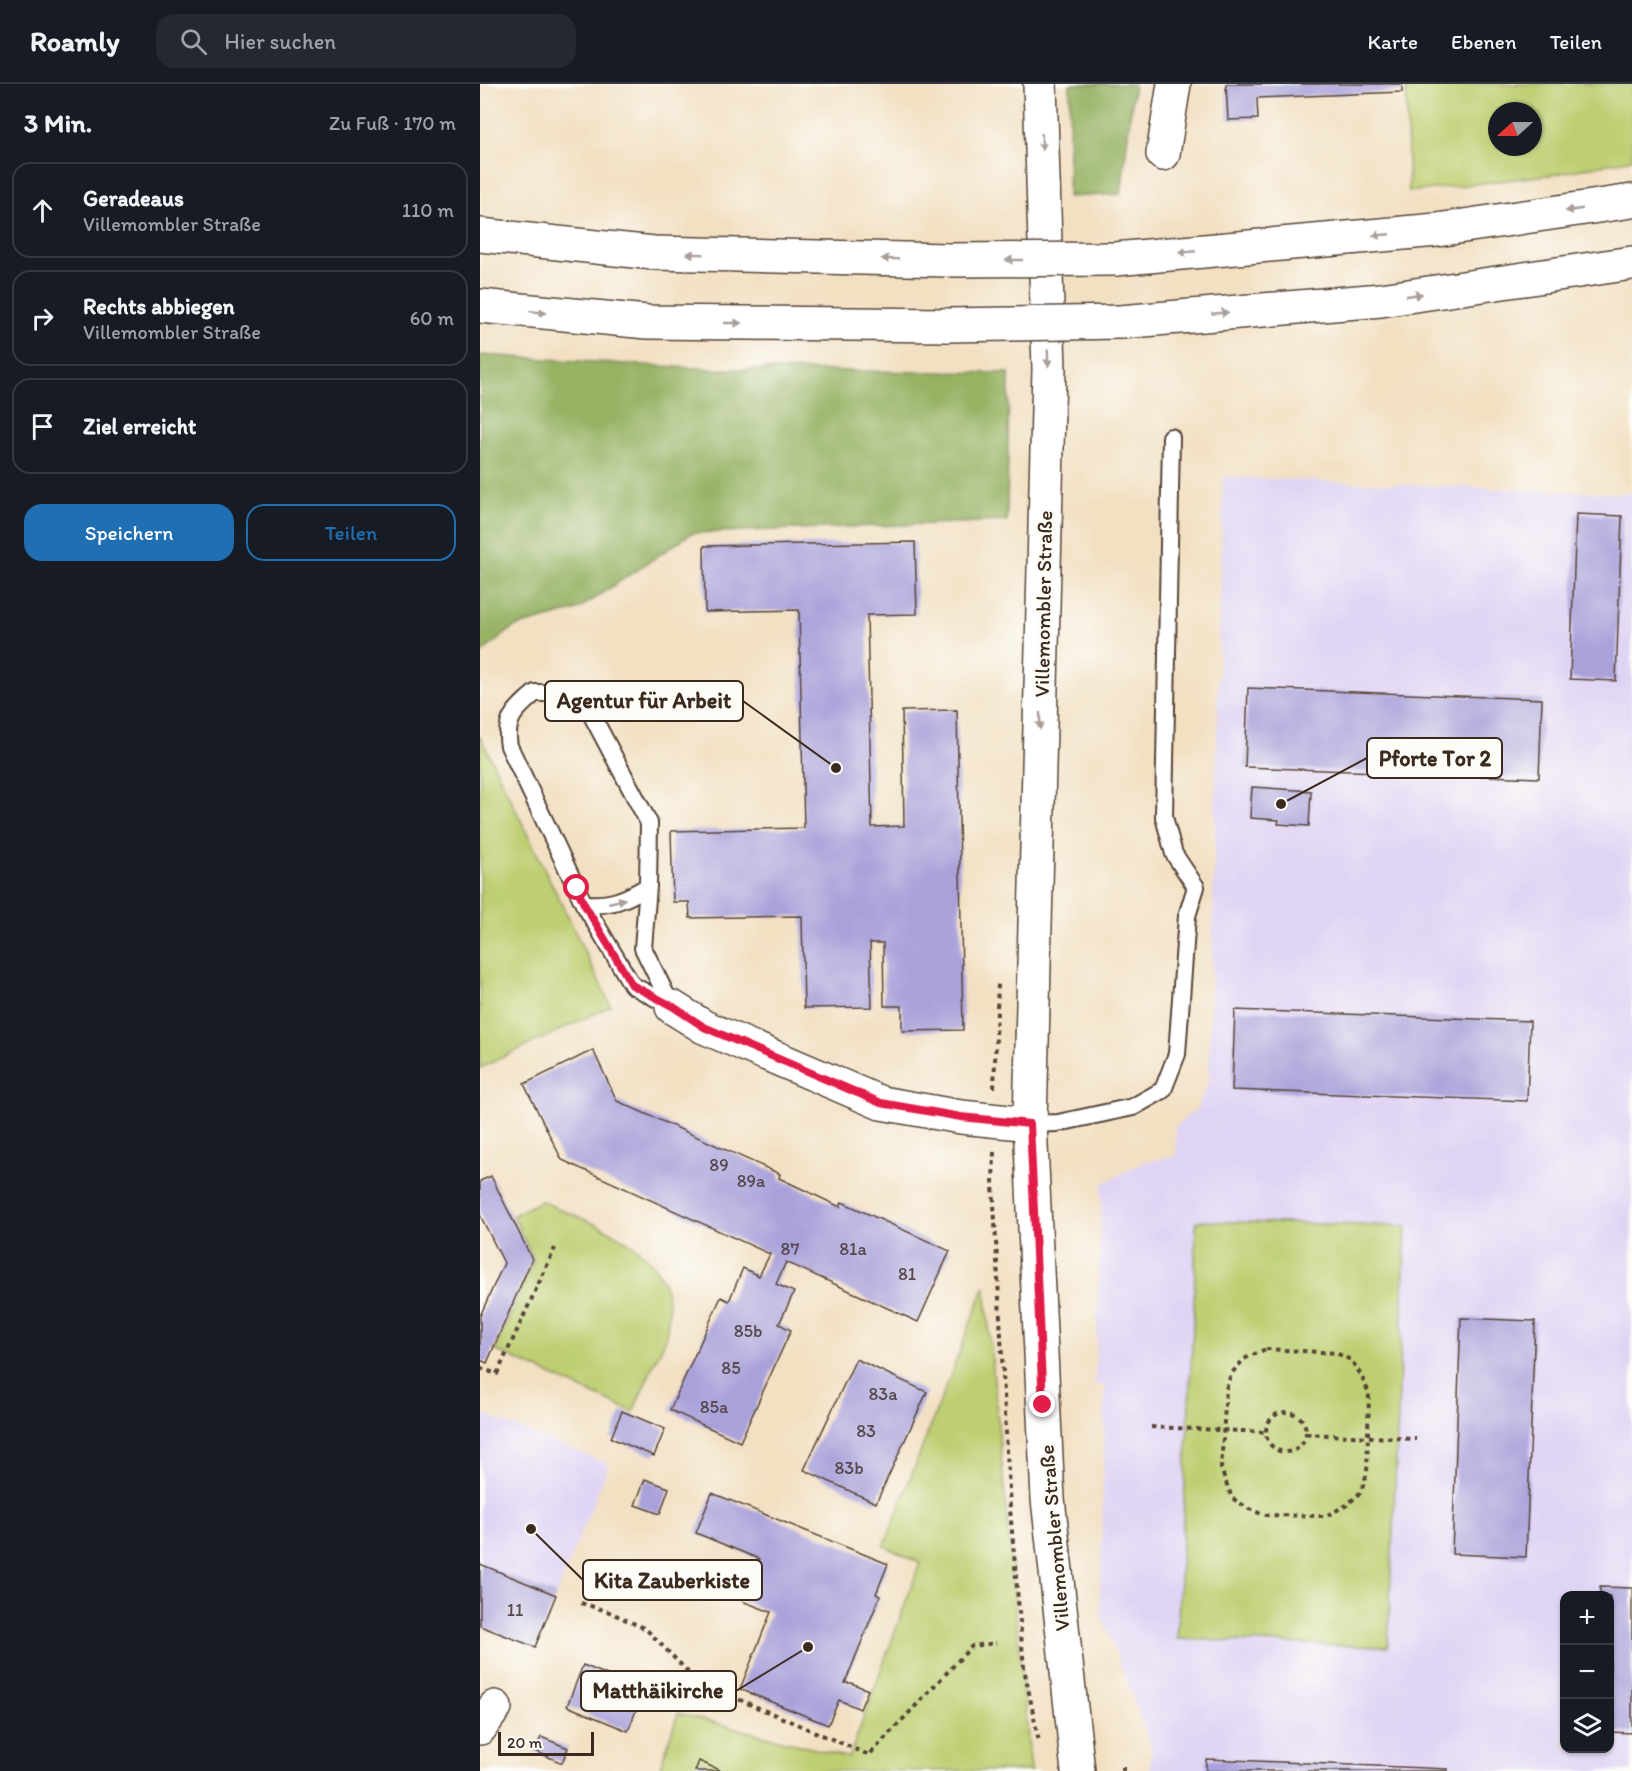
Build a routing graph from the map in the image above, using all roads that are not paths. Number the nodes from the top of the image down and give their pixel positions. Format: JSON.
{"nodes":[{"id":1,"x":1040,"y":84,"type":"edge"},
{"id":2,"x":1173,"y":84,"type":"edge"},
{"id":3,"x":1163,"y":154,"type":"dead end"},
{"id":4,"x":1632,"y":201,"type":"edge"},
{"id":5,"x":480,"y":235,"type":"edge"},
{"id":6,"x":1632,"y":263,"type":"edge"},
{"id":7,"x":480,"y":306,"type":"edge"},
{"id":8,"x":1171,"y":437,"type":"dead end"},
{"id":9,"x":648,"y":886,"type":"junction"},
{"id":10,"x":584,"y":904,"type":"junction"},
{"id":11,"x":672,"y":1006,"type":"junction"},
{"id":12,"x":1030,"y":1124,"type":"junction"},
{"id":13,"x":1078,"y":1771,"type":"edge"}],
"edges":[{"from":1,"to":12,"type":"main road","name":"Villemombler Straße","one_way":true},
{"from":2,"to":3,"type":"main road"},
{"from":4,"to":5,"type":"main road","one_way":true,"bridge":true},
{"from":7,"to":6,"type":"main road","one_way":true,"bridge":true},
{"from":8,"to":12,"type":"lane"},
{"from":10,"to":9,"type":"lane","one_way":true},
{"from":9,"to":10,"type":"lane"},
{"from":9,"to":11,"type":"lane"},
{"from":10,"to":11,"type":"lane"},
{"from":11,"to":12,"type":"main road"},
{"from":12,"to":13,"type":"main road","name":"Villemombler Straße"}]}
